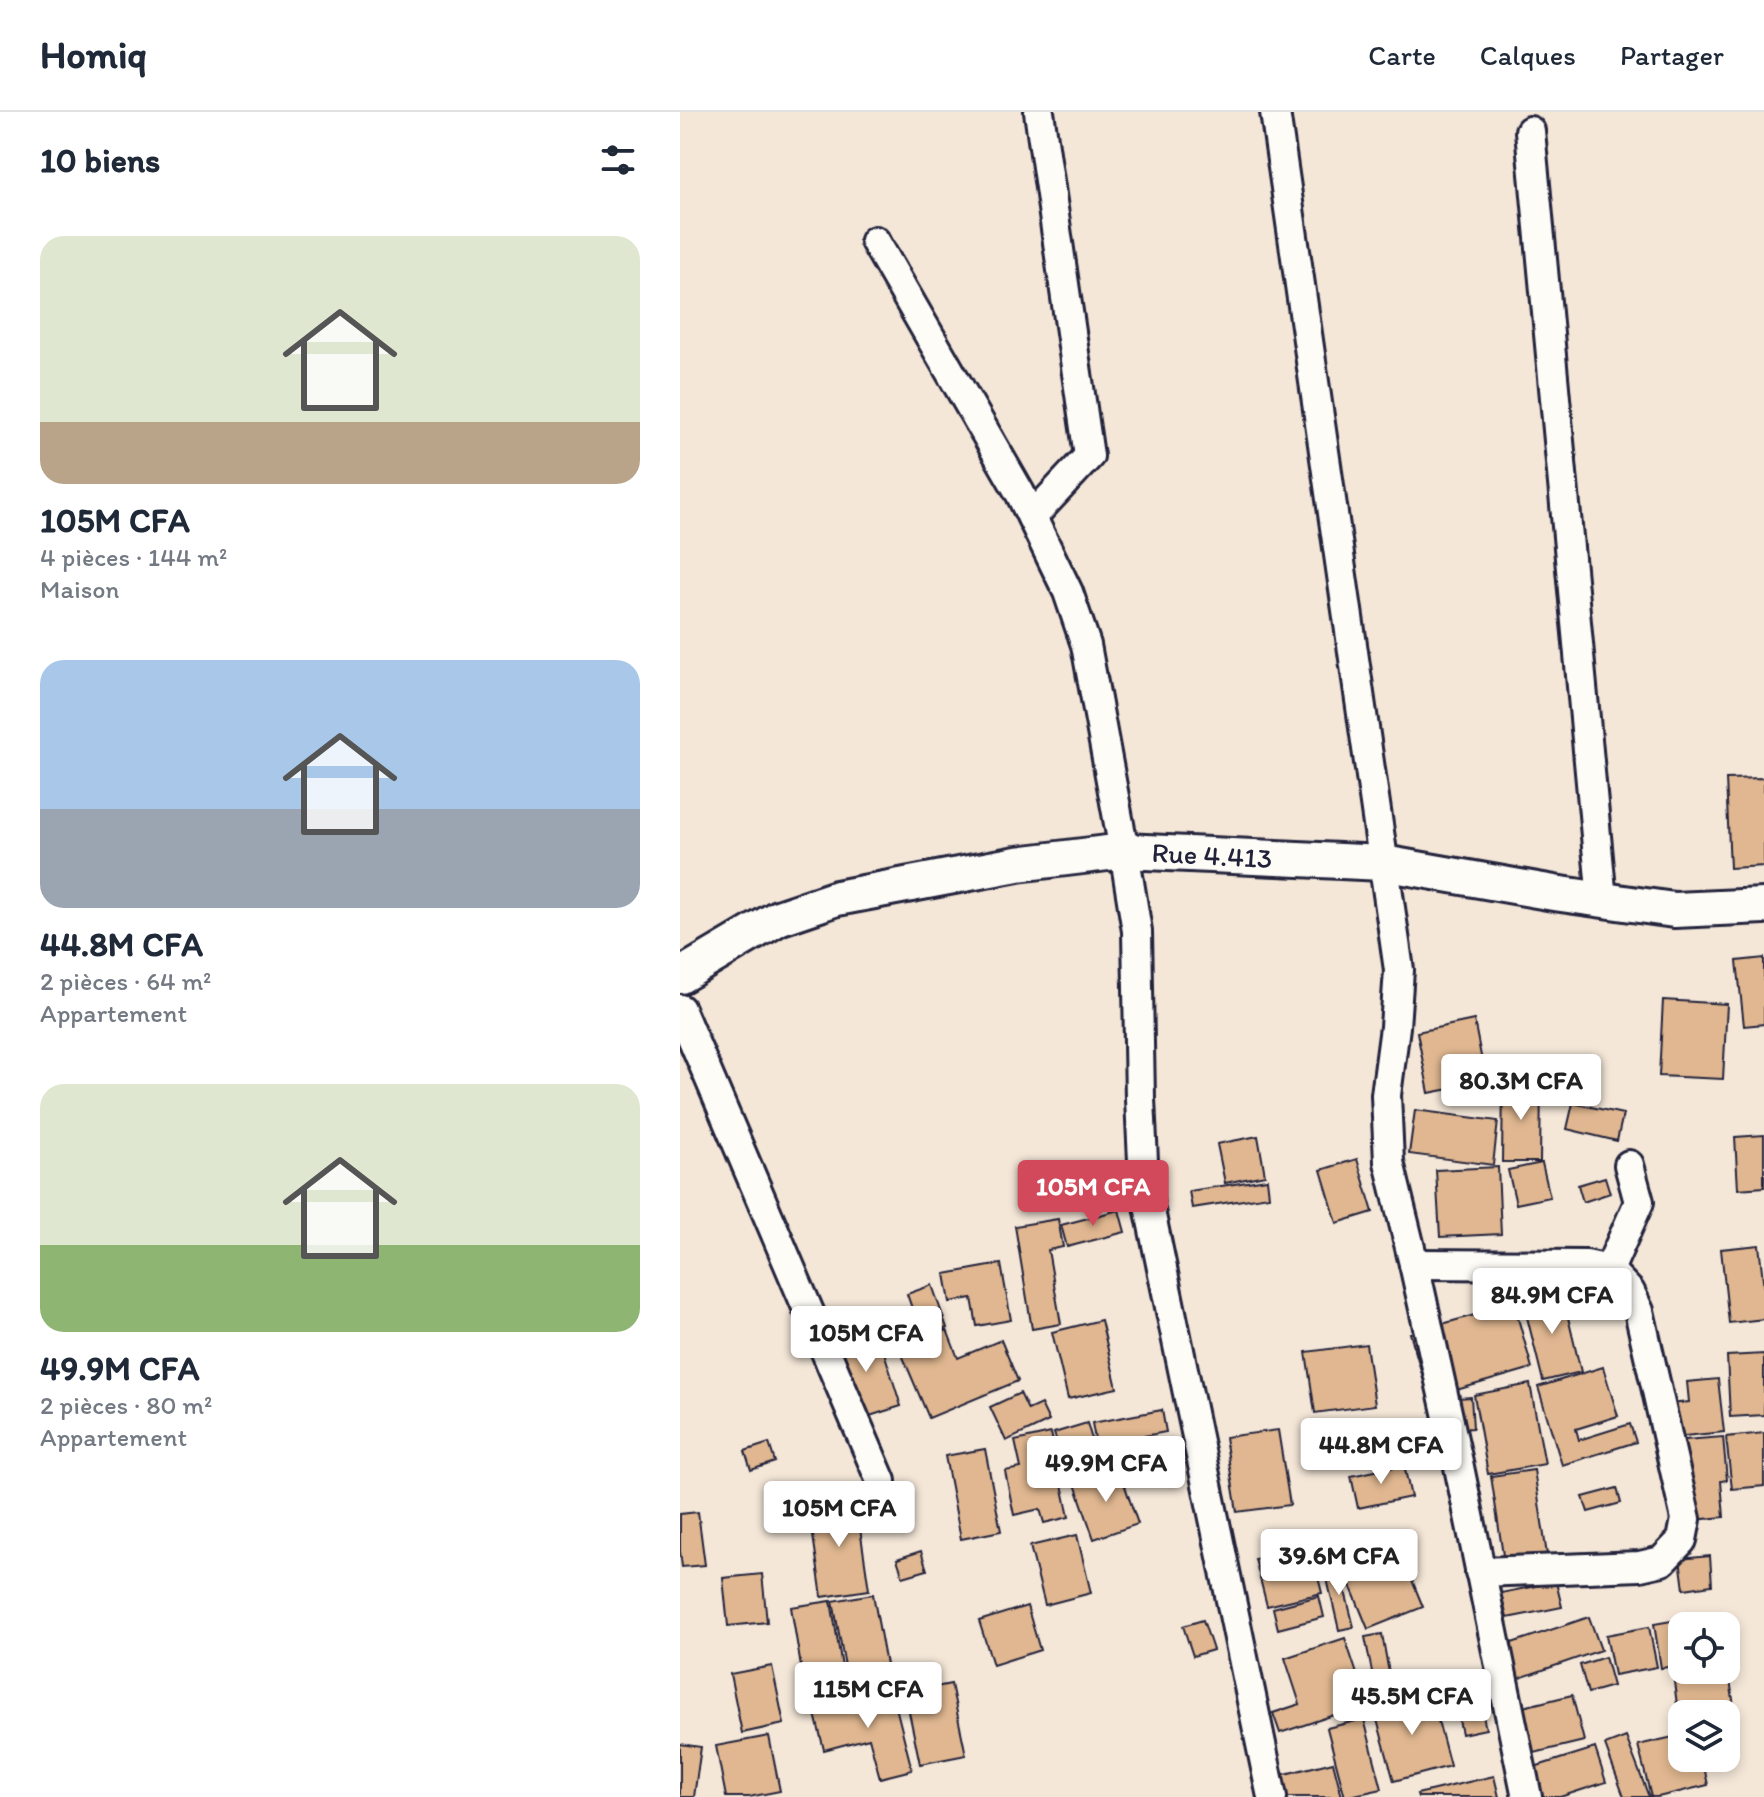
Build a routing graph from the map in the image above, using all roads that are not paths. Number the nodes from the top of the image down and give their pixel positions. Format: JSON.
{"nodes":[{"id":1,"x":1039,"y":112,"type":"edge"},
{"id":2,"x":1275,"y":112,"type":"edge"},
{"id":3,"x":1530,"y":131,"type":"dead end"},
{"id":4,"x":875,"y":241,"type":"dead end"},
{"id":5,"x":1032,"y":517,"type":"junction"},
{"id":6,"x":1124,"y":851,"type":"junction"},
{"id":7,"x":1383,"y":863,"type":"junction"},
{"id":8,"x":1602,"y":900,"type":"junction"},
{"id":9,"x":1764,"y":906,"type":"edge"},
{"id":10,"x":680,"y":976,"type":"edge"},
{"id":11,"x":680,"y":1009,"type":"edge"},
{"id":12,"x":1629,"y":1165,"type":"dead end"},
{"id":13,"x":1414,"y":1264,"type":"junction"},
{"id":14,"x":1609,"y":1270,"type":"junction"},
{"id":15,"x":881,"y":1481,"type":"dead end"},
{"id":16,"x":1480,"y":1572,"type":"junction"},
{"id":17,"x":1272,"y":1797,"type":"edge"},
{"id":18,"x":1527,"y":1797,"type":"edge"}],
"edges":[{"from":1,"to":5,"type":"street"},
{"from":2,"to":7,"type":"street"},
{"from":3,"to":8,"type":"street"},
{"from":4,"to":5,"type":"street"},
{"from":5,"to":6,"type":"street"},
{"from":6,"to":7,"type":"street","name":"Rue 4.413"},
{"from":6,"to":10,"type":"street","name":"Rue 4.413"},
{"from":6,"to":17,"type":"street"},
{"from":7,"to":8,"type":"street","name":"Rue 4.413"},
{"from":7,"to":13,"type":"street"},
{"from":8,"to":9,"type":"street","name":"Rue 4.413"},
{"from":11,"to":15,"type":"street"},
{"from":12,"to":14,"type":"street"},
{"from":13,"to":14,"type":"street"},
{"from":13,"to":16,"type":"street"},
{"from":14,"to":16,"type":"street"},
{"from":16,"to":18,"type":"street"}]}
